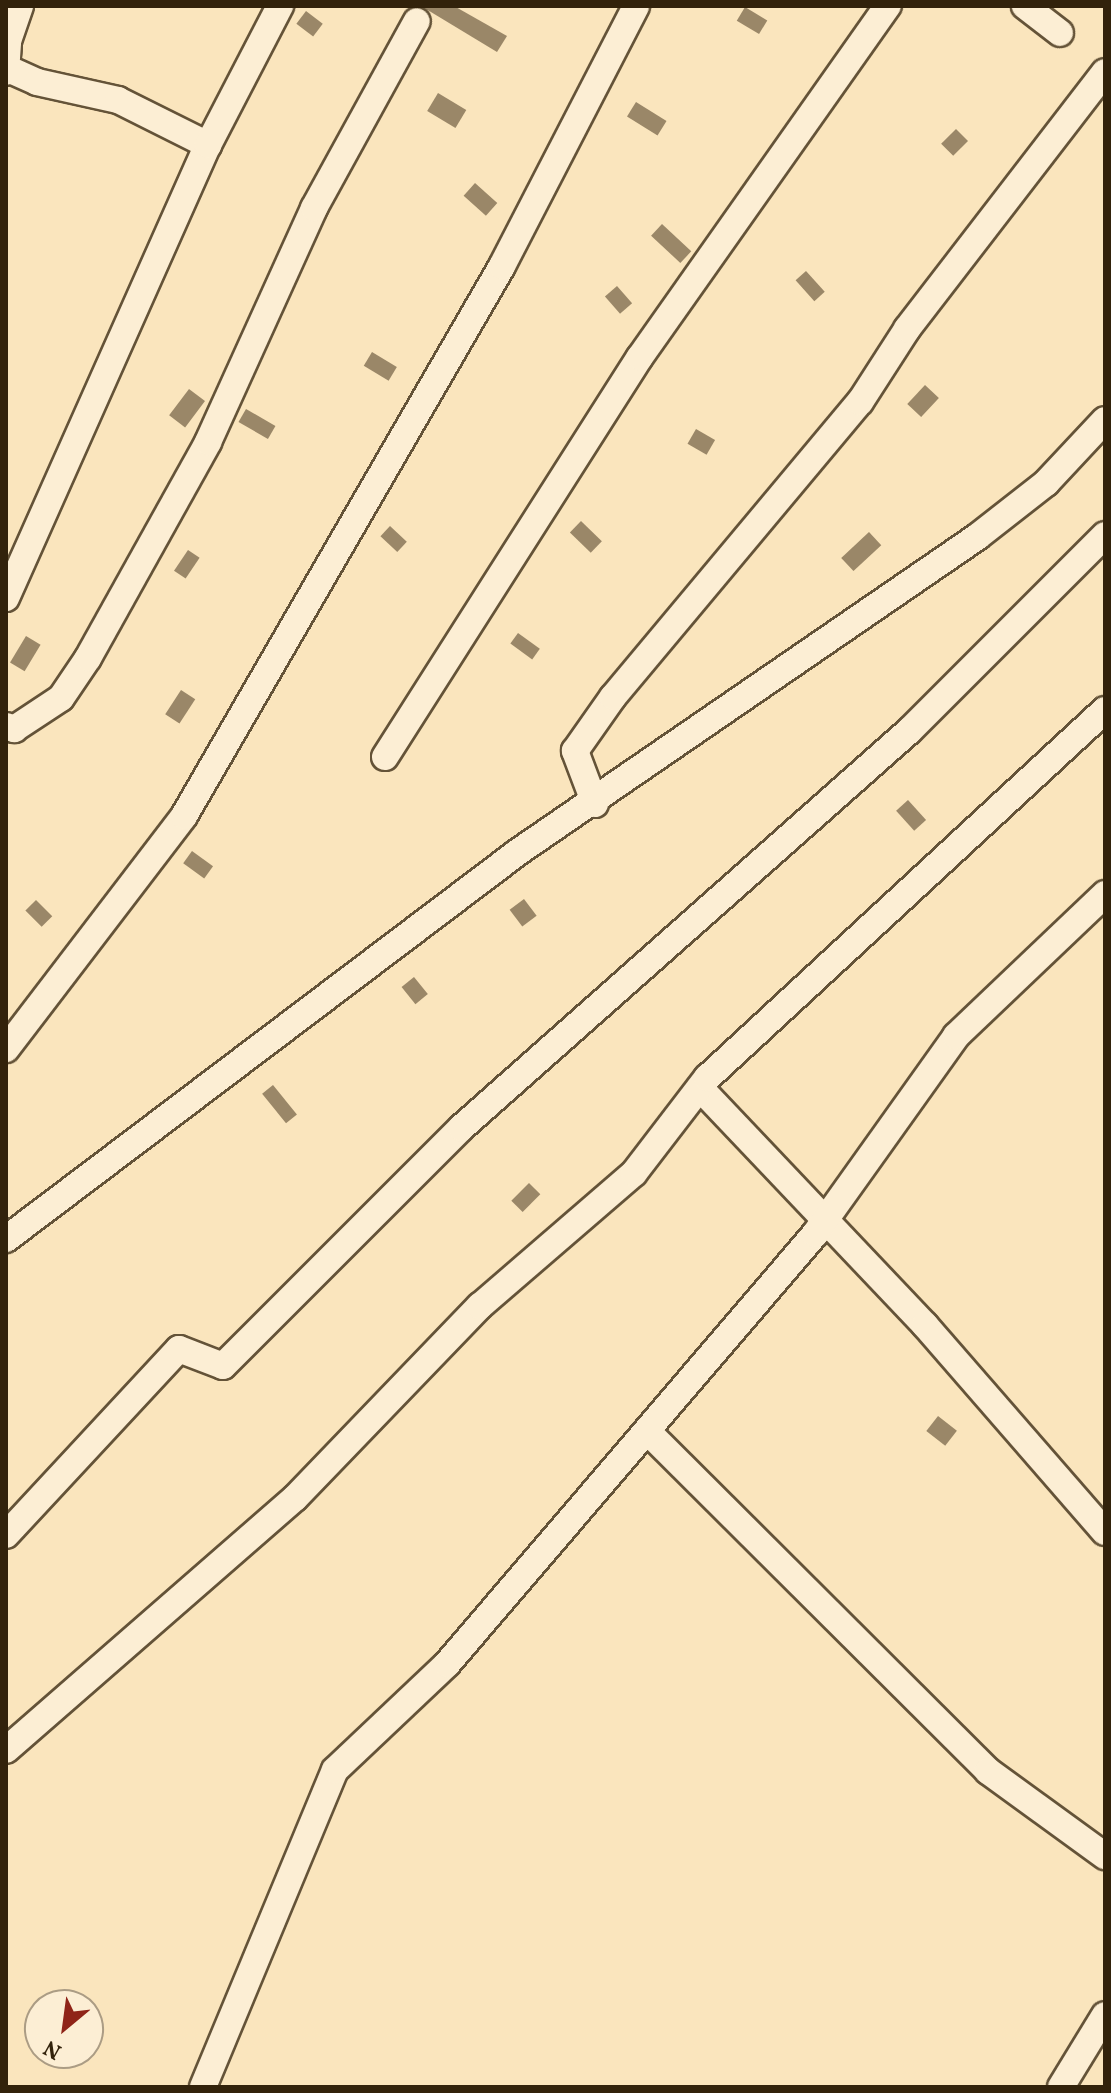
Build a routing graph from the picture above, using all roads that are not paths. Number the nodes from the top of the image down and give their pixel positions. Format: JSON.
{"nodes":[{"id":1,"x":20,"y":6,"type":"edge"},
{"id":2,"x":280,"y":6,"type":"edge"},
{"id":3,"x":636,"y":6,"type":"edge"},
{"id":4,"x":888,"y":6,"type":"edge"},
{"id":5,"x":1025,"y":6,"type":"edge"},
{"id":6,"x":417,"y":21,"type":"dead end"},
{"id":7,"x":1060,"y":33,"type":"dead end"},
{"id":8,"x":6,"y":70,"type":"edge"},
{"id":9,"x":1105,"y":72,"type":"edge"},
{"id":10,"x":208,"y":145,"type":"junction"},
{"id":11,"x":1105,"y":420,"type":"edge"},
{"id":12,"x":1105,"y":535,"type":"edge"},
{"id":13,"x":6,"y":598,"type":"edge"},
{"id":14,"x":1105,"y":710,"type":"edge"},
{"id":15,"x":6,"y":726,"type":"edge"},
{"id":16,"x":385,"y":757,"type":"dead end"},
{"id":17,"x":595,"y":804,"type":"junction"},
{"id":18,"x":1105,"y":894,"type":"edge"},
{"id":19,"x":6,"y":1049,"type":"edge"},
{"id":20,"x":700,"y":1088,"type":"junction"},
{"id":21,"x":823,"y":1223,"type":"junction"},
{"id":22,"x":6,"y":1239,"type":"edge"},
{"id":23,"x":647,"y":1431,"type":"junction"},
{"id":24,"x":1105,"y":1532,"type":"edge"},
{"id":25,"x":6,"y":1535,"type":"edge"},
{"id":26,"x":6,"y":1750,"type":"edge"},
{"id":27,"x":1105,"y":1856,"type":"edge"},
{"id":28,"x":1105,"y":2015,"type":"edge"},
{"id":29,"x":203,"y":2087,"type":"edge"},
{"id":30,"x":1061,"y":2087,"type":"edge"}],
"edges":[{"from":1,"to":8,"type":"street"},
{"from":2,"to":10,"type":"street"},
{"from":3,"to":19,"type":"street"},
{"from":4,"to":16,"type":"street"},
{"from":5,"to":7,"type":"street"},
{"from":6,"to":15,"type":"street"},
{"from":8,"to":10,"type":"street"},
{"from":9,"to":17,"type":"street"},
{"from":10,"to":13,"type":"street"},
{"from":11,"to":17,"type":"street"},
{"from":12,"to":25,"type":"street"},
{"from":14,"to":20,"type":"street"},
{"from":17,"to":22,"type":"street"},
{"from":18,"to":21,"type":"street"},
{"from":20,"to":21,"type":"street"},
{"from":20,"to":26,"type":"street"},
{"from":21,"to":23,"type":"street"},
{"from":21,"to":24,"type":"street"},
{"from":23,"to":27,"type":"street"},
{"from":23,"to":29,"type":"street"},
{"from":28,"to":30,"type":"street"}]}
